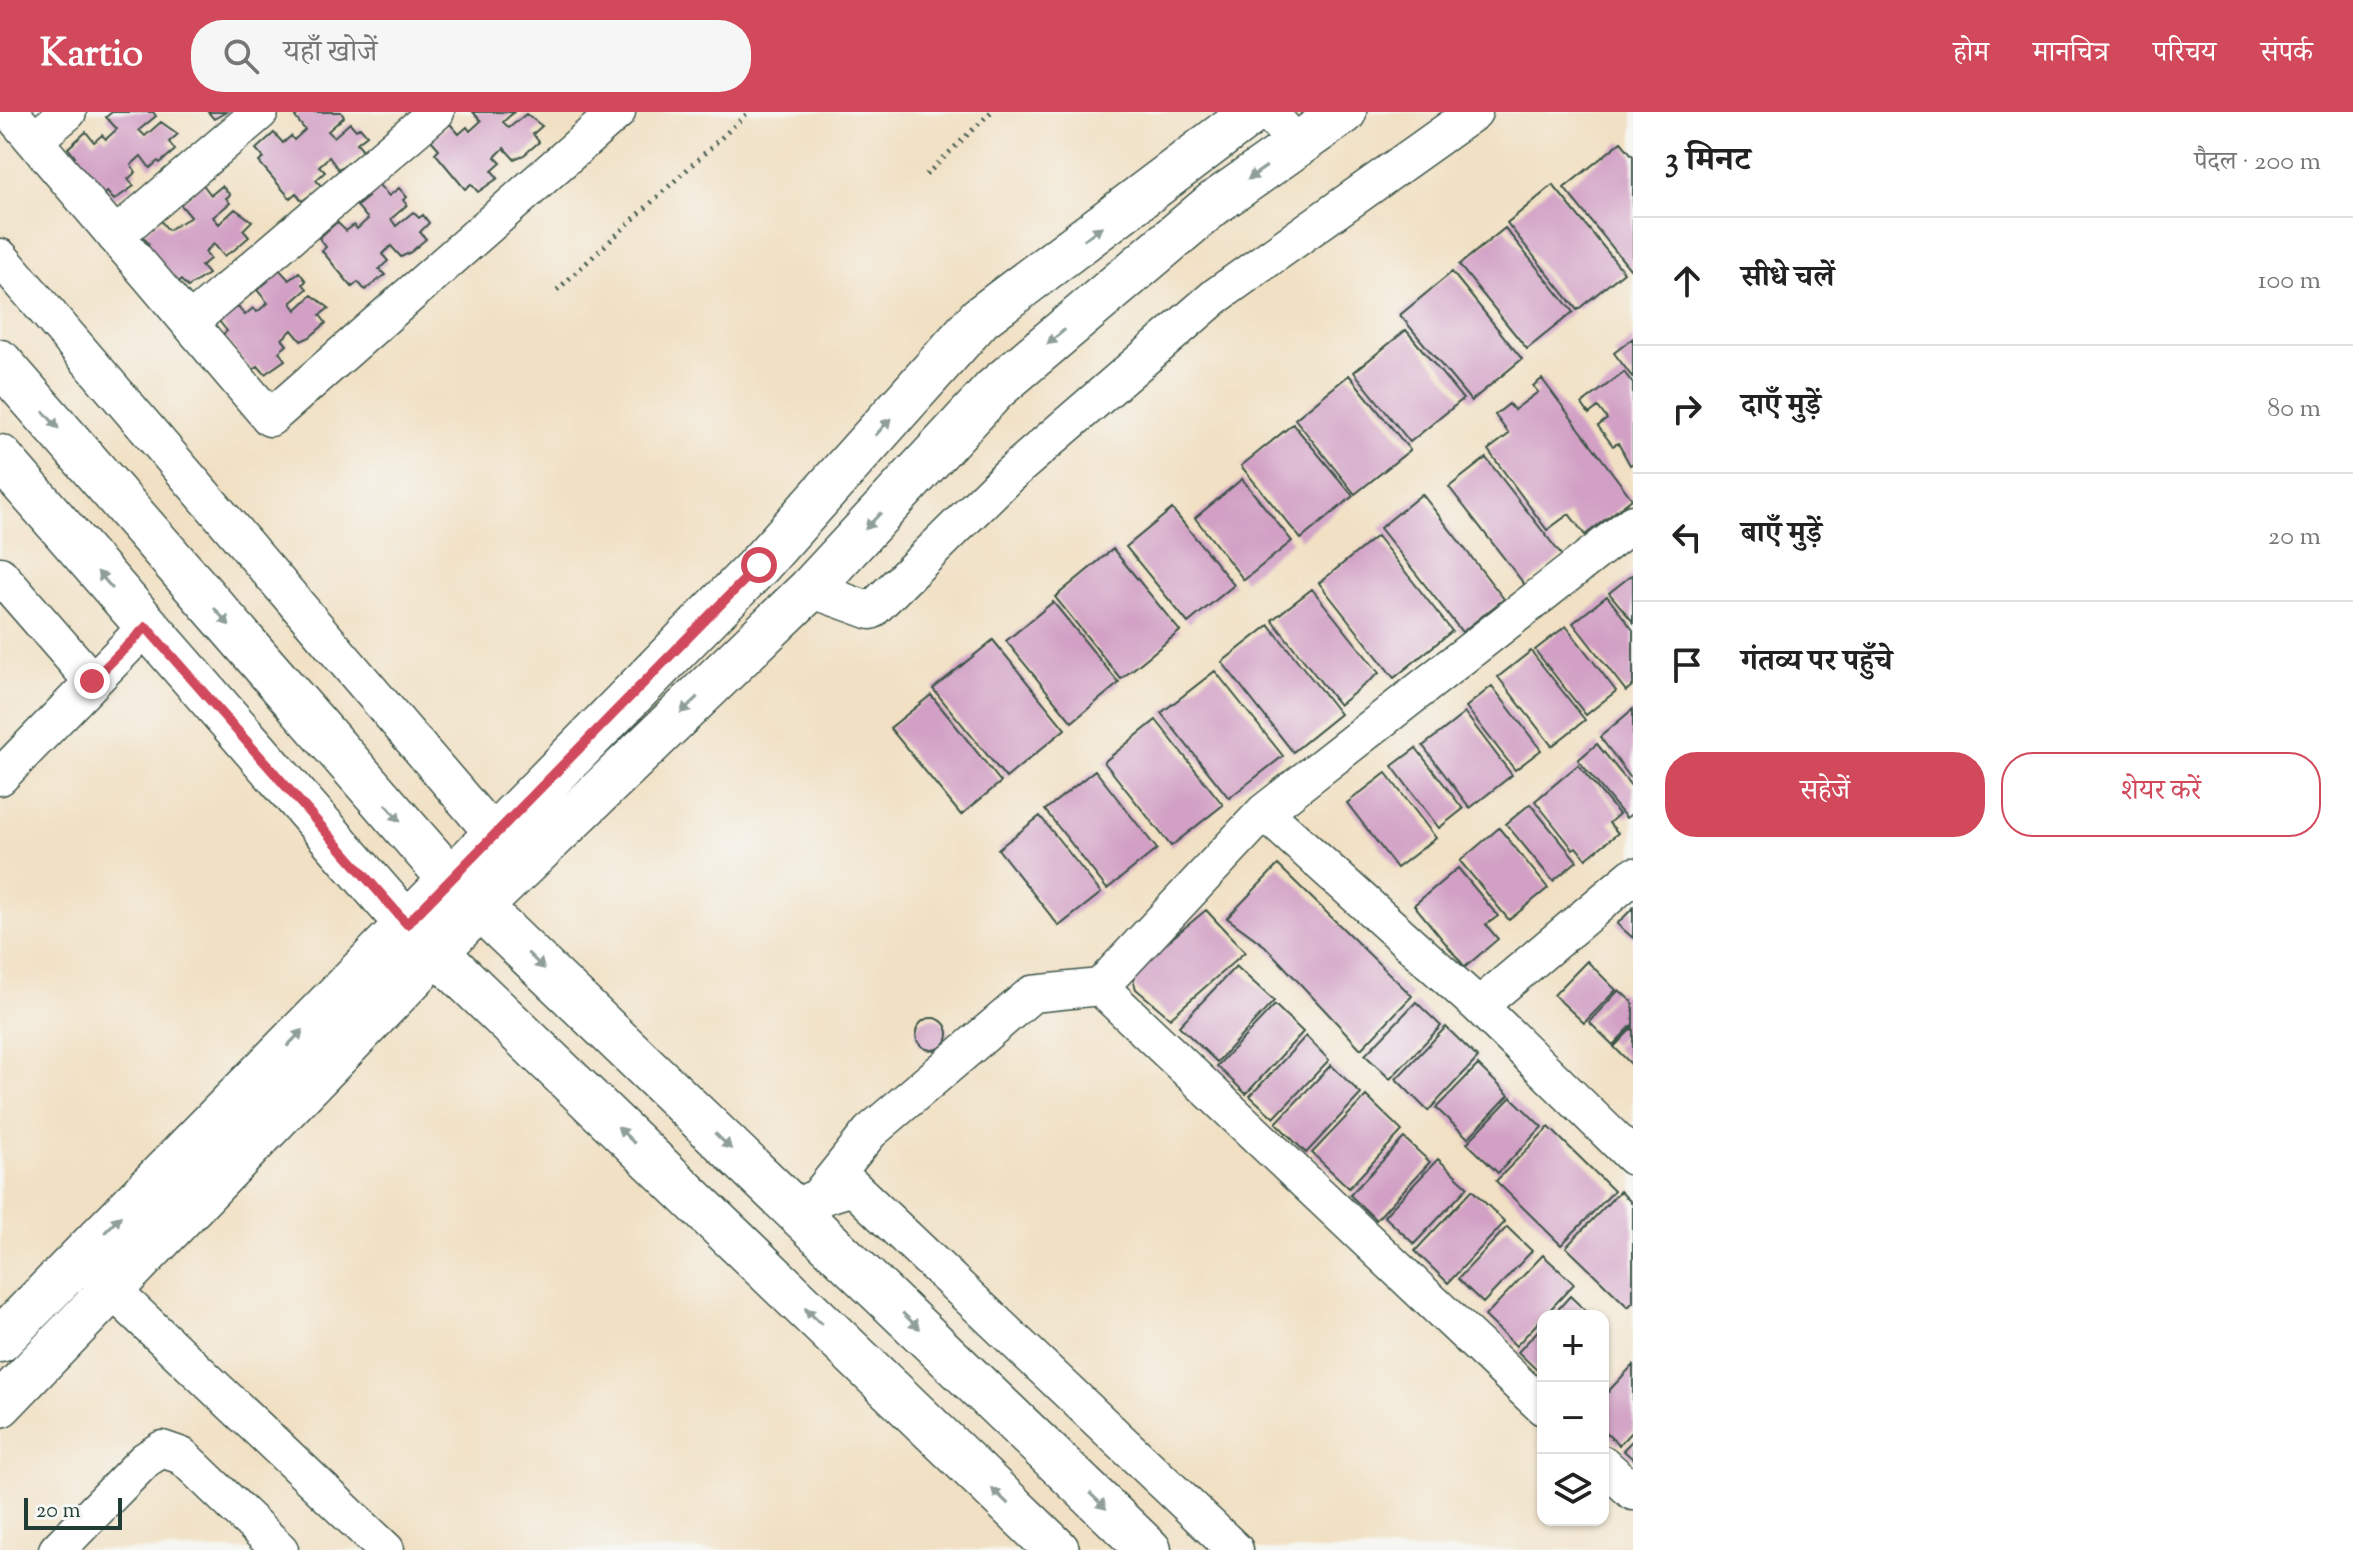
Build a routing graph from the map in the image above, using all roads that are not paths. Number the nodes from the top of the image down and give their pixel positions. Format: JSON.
{"nodes":[{"id":1,"x":10,"y":112,"type":"edge"},
{"id":2,"x":68,"y":112,"type":"edge"},
{"id":3,"x":260,"y":112,"type":"edge"},
{"id":4,"x":436,"y":112,"type":"edge"},
{"id":5,"x":617,"y":112,"type":"edge"},
{"id":6,"x":1253,"y":112,"type":"edge"},
{"id":7,"x":1269,"y":112,"type":"edge"},
{"id":8,"x":1344,"y":112,"type":"edge"},
{"id":9,"x":1474,"y":112,"type":"edge"},
{"id":10,"x":34,"y":140,"type":"junction"},
{"id":11,"x":1297,"y":145,"type":"junction"},
{"id":12,"x":115,"y":236,"type":"junction"},
{"id":13,"x":0,"y":257,"type":"edge"},
{"id":14,"x":189,"y":323,"type":"junction"},
{"id":15,"x":0,"y":362,"type":"edge"},
{"id":16,"x":0,"y":457,"type":"edge"},
{"id":17,"x":1633,"y":523,"type":"edge"},
{"id":18,"x":0,"y":575,"type":"edge"},
{"id":19,"x":810,"y":589,"type":"junction"},
{"id":20,"x":146,"y":627,"type":"junction"},
{"id":21,"x":92,"y":681,"type":"junction"},
{"id":22,"x":0,"y":777,"type":"edge"},
{"id":23,"x":1264,"y":812,"type":"junction"},
{"id":24,"x":494,"y":835,"type":"junction"},
{"id":25,"x":1633,"y":876,"type":"edge"},
{"id":26,"x":465,"y":893,"type":"junction"},
{"id":27,"x":421,"y":938,"type":"junction"},
{"id":28,"x":1100,"y":987,"type":"junction"},
{"id":29,"x":1479,"y":1006,"type":"junction"},
{"id":30,"x":1633,"y":1157,"type":"edge"},
{"id":31,"x":804,"y":1202,"type":"junction"},
{"id":32,"x":80,"y":1259,"type":"junction"},
{"id":33,"x":111,"y":1289,"type":"junction"},
{"id":34,"x":0,"y":1340,"type":"edge"},
{"id":35,"x":1537,"y":1401,"type":"edge"},
{"id":36,"x":0,"y":1405,"type":"edge"},
{"id":37,"x":1609,"y":1470,"type":"edge"},
{"id":38,"x":1633,"y":1492,"type":"edge"},
{"id":39,"x":370,"y":1545,"type":"edge"},
{"id":40,"x":57,"y":1550,"type":"edge"},
{"id":41,"x":280,"y":1550,"type":"edge"},
{"id":42,"x":1057,"y":1550,"type":"edge"},
{"id":43,"x":1149,"y":1550,"type":"edge"},
{"id":44,"x":1235,"y":1550,"type":"edge"}],
"edges":[{"from":1,"to":10,"type":"street"},
{"from":2,"to":10,"type":"street"},
{"from":3,"to":12,"type":"street"},
{"from":4,"to":14,"type":"street"},
{"from":5,"to":14,"type":"street"},
{"from":24,"to":6,"type":"street","one_way":true},
{"from":7,"to":11,"type":"street"},
{"from":8,"to":11,"type":"street"},
{"from":9,"to":19,"type":"street"},
{"from":10,"to":12,"type":"street"},
{"from":11,"to":19,"type":"street","one_way":true},
{"from":12,"to":14,"type":"street"},
{"from":13,"to":24,"type":"street"},
{"from":15,"to":26,"type":"street","one_way":true},
{"from":20,"to":16,"type":"street","one_way":true},
{"from":17,"to":23,"type":"street"},
{"from":18,"to":21,"type":"street"},
{"from":19,"to":26,"type":"street","one_way":true},
{"from":20,"to":21,"type":"street"},
{"from":20,"to":27,"type":"street"},
{"from":21,"to":22,"type":"street"},
{"from":23,"to":28,"type":"street"},
{"from":23,"to":29,"type":"street"},
{"from":24,"to":26,"type":"street"},
{"from":25,"to":29,"type":"street"},
{"from":26,"to":27,"type":"street"},
{"from":26,"to":31,"type":"street","one_way":true},
{"from":32,"to":27,"type":"street","one_way":true},
{"from":27,"to":33,"type":"street"},
{"from":42,"to":27,"type":"street","one_way":true},
{"from":28,"to":31,"type":"street"},
{"from":28,"to":35,"type":"street"},
{"from":29,"to":30,"type":"street"},
{"from":31,"to":43,"type":"street","one_way":true},
{"from":31,"to":44,"type":"street"},
{"from":32,"to":33,"type":"street"},
{"from":32,"to":34,"type":"street"},
{"from":33,"to":36,"type":"street"},
{"from":33,"to":39,"type":"street"},
{"from":37,"to":38,"type":"street"},
{"from":40,"to":41,"type":"street"}]}
